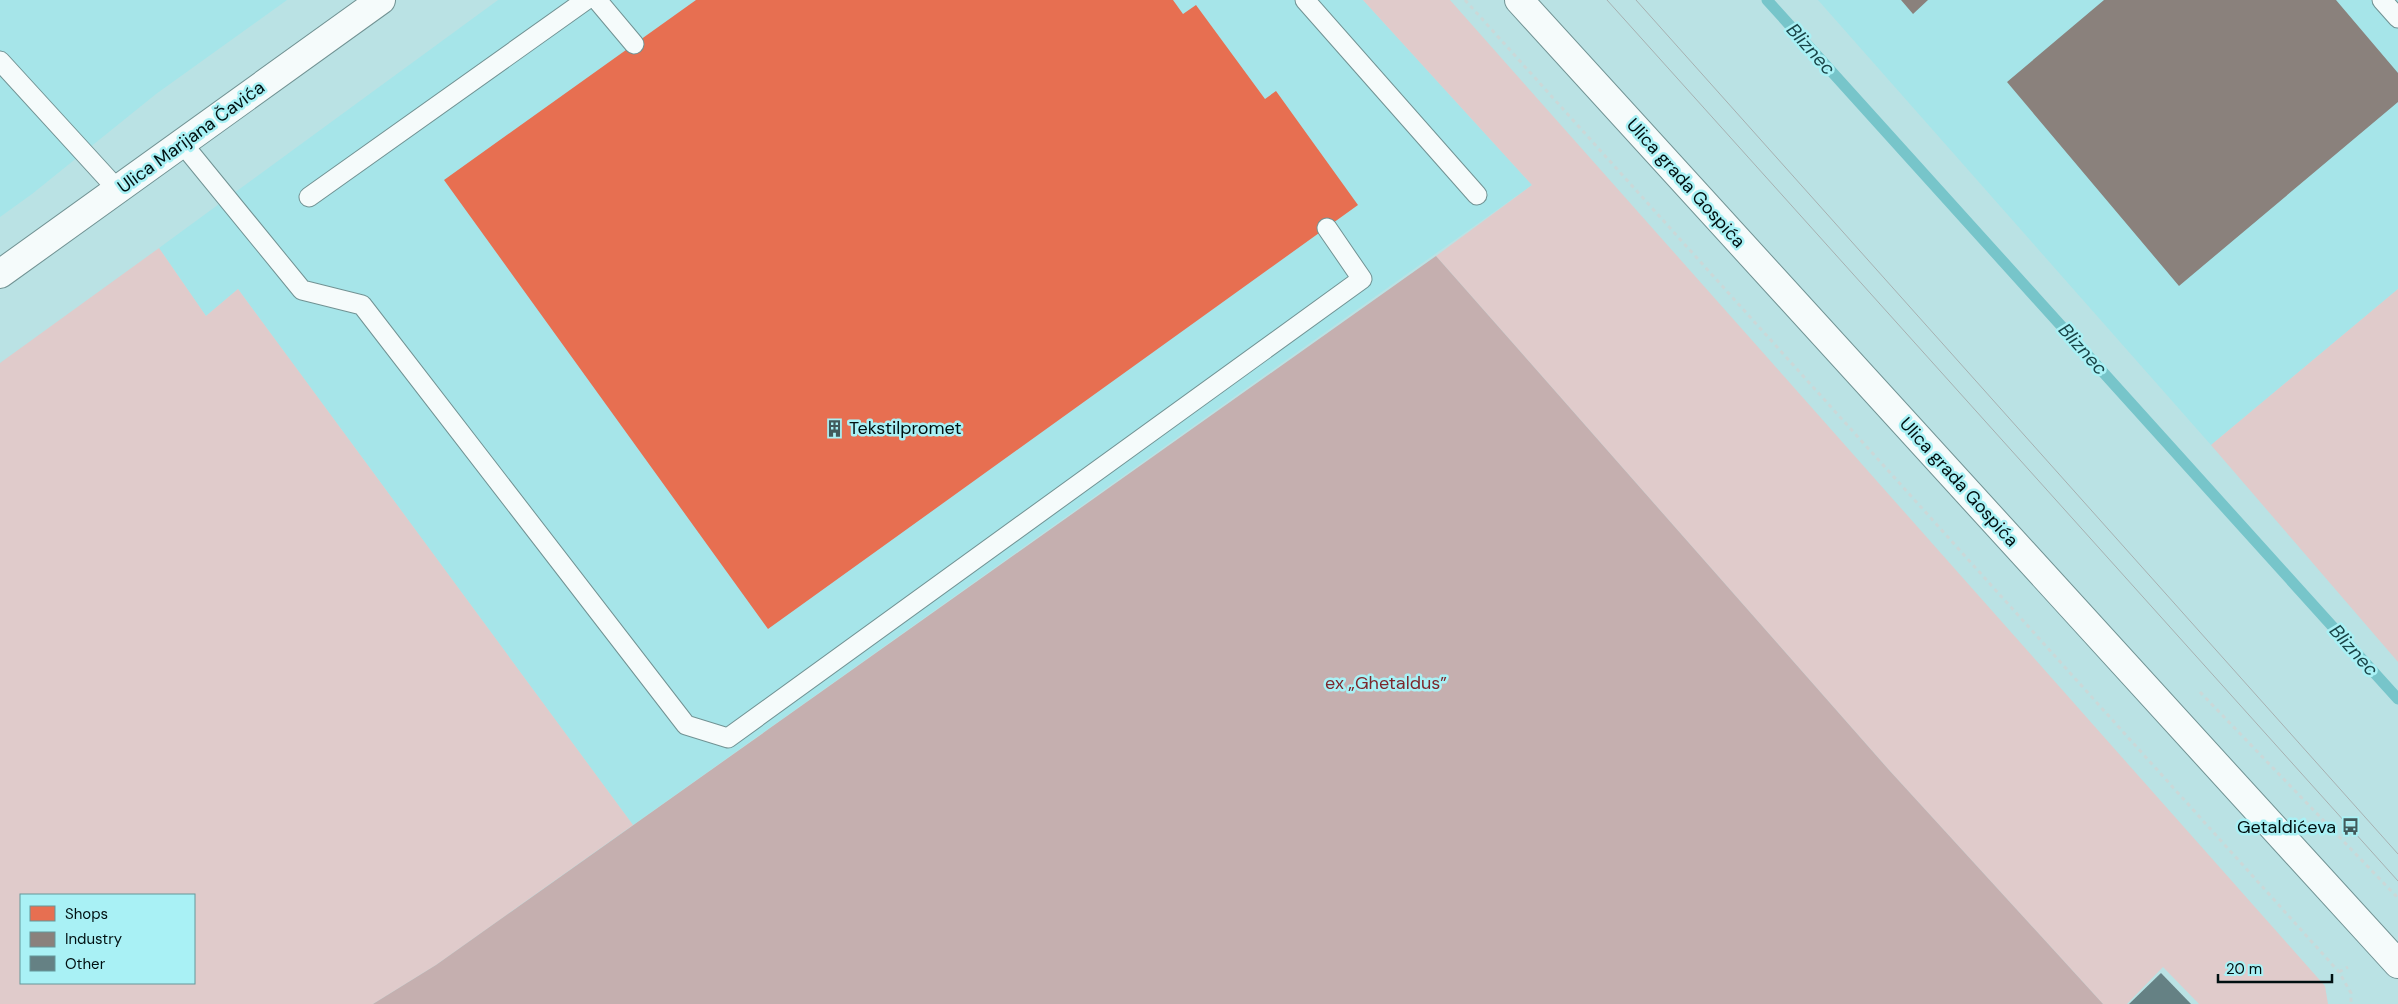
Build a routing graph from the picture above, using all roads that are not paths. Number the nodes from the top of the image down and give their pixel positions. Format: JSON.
{"nodes":[{"id":1,"x":381,"y":0,"type":"edge"},
{"id":2,"x":586,"y":0,"type":"edge"},
{"id":3,"x":597,"y":0,"type":"edge"},
{"id":4,"x":1305,"y":0,"type":"edge"},
{"id":5,"x":1519,"y":0,"type":"edge"},
{"id":6,"x":2382,"y":0,"type":"edge"},
{"id":7,"x":2398,"y":18,"type":"edge"},
{"id":8,"x":634,"y":44,"type":"dead end"},
{"id":9,"x":0,"y":61,"type":"edge"},
{"id":10,"x":182,"y":143,"type":"junction"},
{"id":11,"x":118,"y":189,"type":"junction"},
{"id":12,"x":1477,"y":195,"type":"dead end"},
{"id":13,"x":309,"y":197,"type":"dead end"},
{"id":14,"x":1327,"y":228,"type":"dead end"},
{"id":15,"x":0,"y":274,"type":"edge"},
{"id":16,"x":2398,"y":964,"type":"edge"}],
"edges":[{"from":1,"to":10,"type":"street","name":"Ulica Marijana Čavića"},
{"from":2,"to":13,"type":"lane"},
{"from":3,"to":8,"type":"lane"},
{"from":4,"to":12,"type":"lane"},
{"from":5,"to":16,"type":"street","name":"Ulica grada Gospića"},
{"from":6,"to":7,"type":"lane"},
{"from":9,"to":11,"type":"lane"},
{"from":10,"to":11,"type":"street","name":"Ulica Marijana Čavića"},
{"from":10,"to":14,"type":"lane"},
{"from":11,"to":15,"type":"street","name":"Ulica Marijana Čavića"}]}
